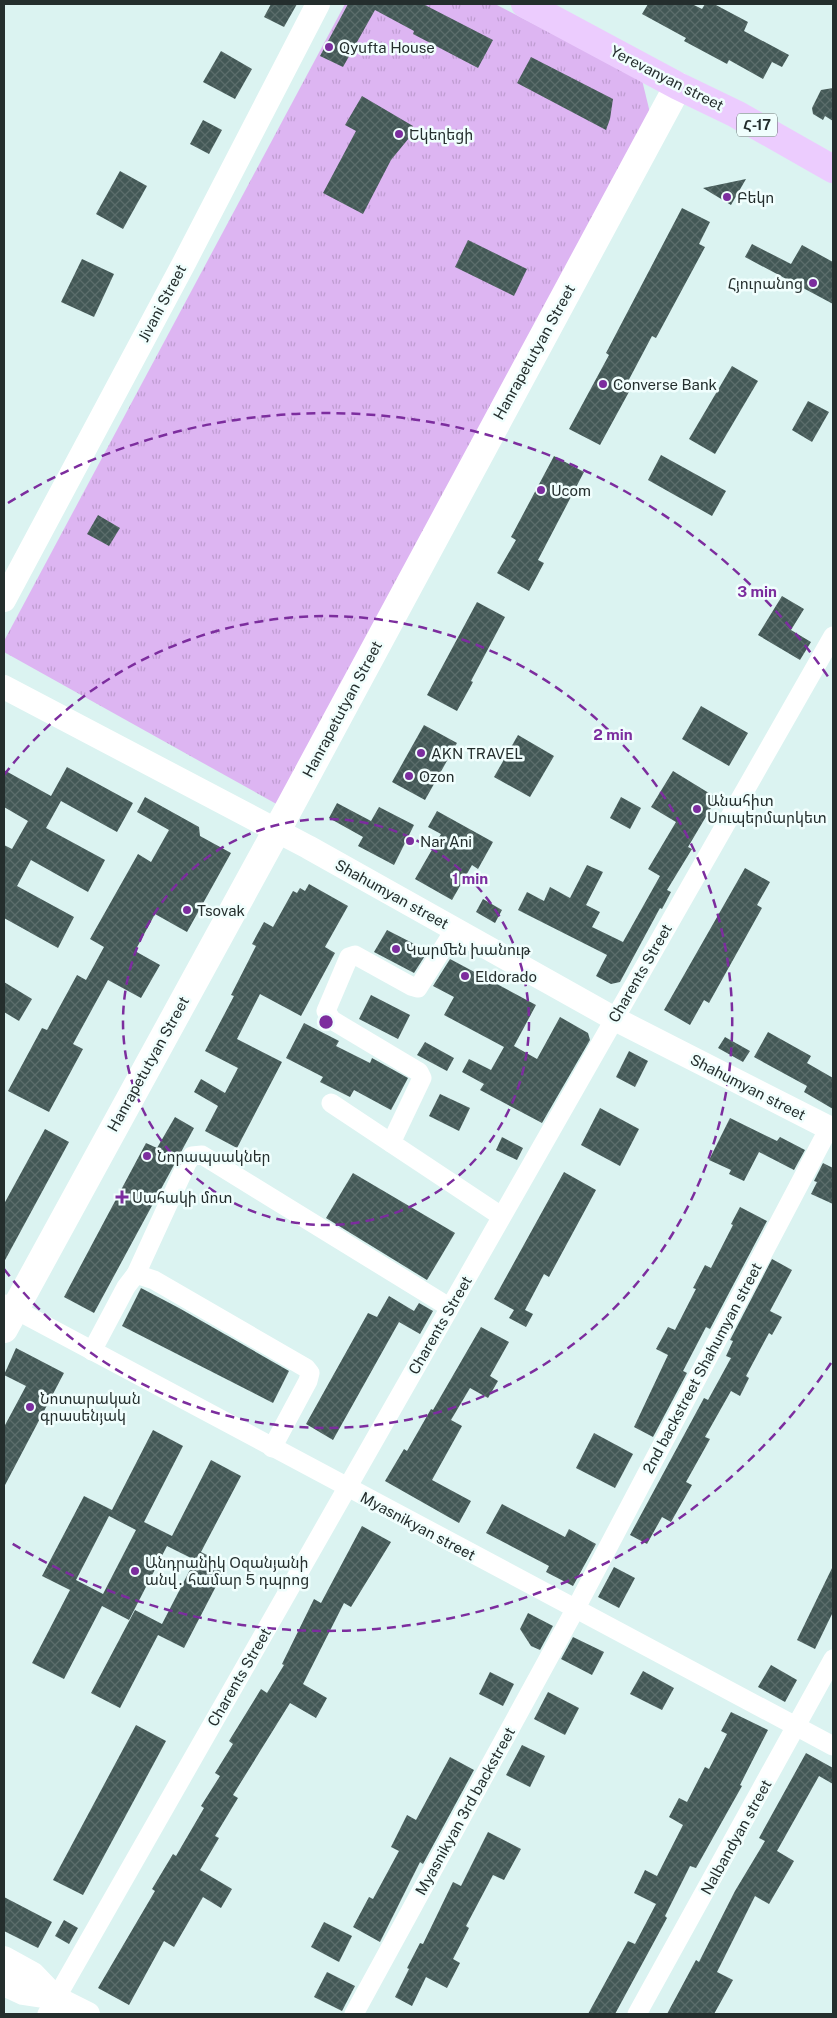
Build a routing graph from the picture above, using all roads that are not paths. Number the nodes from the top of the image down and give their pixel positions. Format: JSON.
{"nodes":[{"id":1,"x":318,"y":4,"type":"edge"},
{"id":2,"x":525,"y":4,"type":"edge"},
{"id":3,"x":678,"y":86,"type":"junction"},
{"id":4,"x":833,"y":169,"type":"edge"},
{"id":5,"x":4,"y":600,"type":"edge"},
{"id":6,"x":833,"y":636,"type":"edge"},
{"id":7,"x":4,"y":687,"type":"edge"},
{"id":8,"x":276,"y":830,"type":"junction"},
{"id":9,"x":455,"y":929,"type":"junction"},
{"id":10,"x":614,"y":1018,"type":"junction"},
{"id":11,"x":331,"y":1103,"type":"dead end"},
{"id":12,"x":831,"y":1129,"type":"edge"},
{"id":13,"x":391,"y":1143,"type":"junction"},
{"id":14,"x":502,"y":1216,"type":"junction"},
{"id":15,"x":136,"y":1274,"type":"junction"},
{"id":16,"x":449,"y":1307,"type":"junction"},
{"id":17,"x":7,"y":1314,"type":"edge"},
{"id":18,"x":92,"y":1351,"type":"junction"},
{"id":19,"x":272,"y":1448,"type":"junction"},
{"id":20,"x":347,"y":1488,"type":"junction"},
{"id":21,"x":576,"y":1608,"type":"junction"},
{"id":22,"x":833,"y":1658,"type":"edge"},
{"id":23,"x":797,"y":1727,"type":"junction"},
{"id":24,"x":833,"y":1746,"type":"edge"},
{"id":25,"x":4,"y":1958,"type":"edge"},
{"id":26,"x":4,"y":1984,"type":"edge"},
{"id":27,"x":52,"y":2006,"type":"edge"},
{"id":28,"x":88,"y":2014,"type":"edge"},
{"id":29,"x":354,"y":2014,"type":"edge"},
{"id":30,"x":637,"y":2014,"type":"edge"}],
"edges":[{"from":1,"to":5,"type":"street","name":"Jivani Street"},
{"from":2,"to":3,"type":"highway","name":"Yerevanyan street","number":"Հ-17"},
{"from":3,"to":4,"type":"highway","name":"Yerevanyan street","number":"Հ-17"},
{"from":3,"to":8,"type":"main road","name":"Hanrapetutyan Street"},
{"from":6,"to":10,"type":"street","name":"Charents Street"},
{"from":7,"to":8,"type":"street","name":"Shahumyan street"},
{"from":8,"to":9,"type":"street","name":"Shahumyan street"},
{"from":8,"to":17,"type":"main road","name":"Hanrapetutyan Street"},
{"from":9,"to":10,"type":"street","name":"Shahumyan street"},
{"from":9,"to":13,"type":"street"},
{"from":10,"to":12,"type":"street","name":"Shahumyan street"},
{"from":10,"to":14,"type":"street","name":"Charents Street"},
{"from":11,"to":13,"type":"street"},
{"from":12,"to":21,"type":"street","name":"2nd backstreet Shahumyan street"},
{"from":13,"to":14,"type":"street"},
{"from":14,"to":16,"type":"street","name":"Charents Street"},
{"from":15,"to":16,"type":"street"},
{"from":15,"to":18,"type":"street"},
{"from":15,"to":19,"type":"street"},
{"from":16,"to":20,"type":"street","name":"Charents Street"},
{"from":17,"to":18,"type":"street","name":"Myasnikyan street"},
{"from":18,"to":19,"type":"street","name":"Myasnikyan street"},
{"from":19,"to":20,"type":"street","name":"Myasnikyan street"},
{"from":20,"to":21,"type":"street","name":"Myasnikyan street"},
{"from":20,"to":27,"type":"street","name":"Charents Street"},
{"from":21,"to":23,"type":"street","name":"Myasnikyan street"},
{"from":21,"to":29,"type":"street","name":"Myasnikyan 3rd backstreet"},
{"from":22,"to":23,"type":"street","name":"Nalbandyan street"},
{"from":23,"to":24,"type":"street","name":"Myasnikyan street"},
{"from":23,"to":30,"type":"street","name":"Nalbandyan street"},
{"from":25,"to":27,"type":"street"},
{"from":26,"to":27,"type":"street"},
{"from":27,"to":28,"type":"street"}]}
